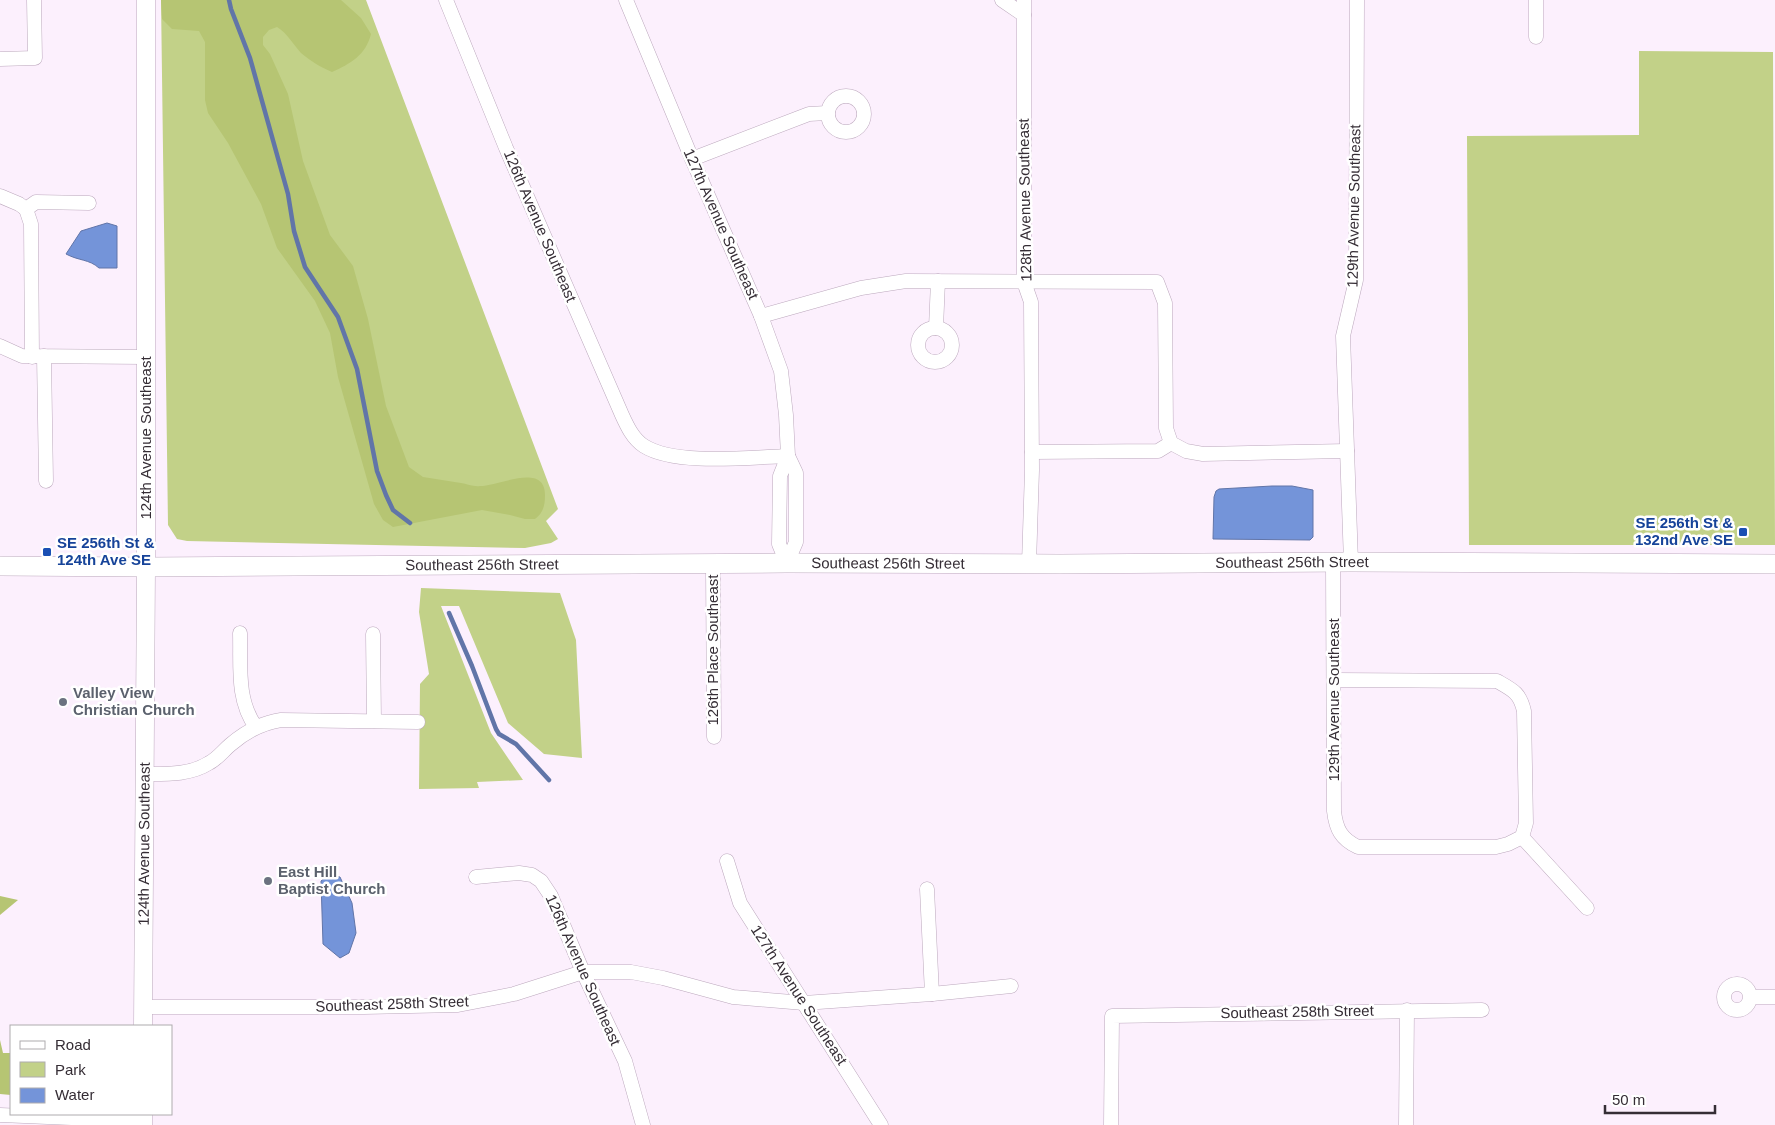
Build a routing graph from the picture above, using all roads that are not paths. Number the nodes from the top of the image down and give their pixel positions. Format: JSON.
{"nodes":[{"id":1,"x":34,"y":0,"type":"edge"},
{"id":2,"x":146,"y":0,"type":"edge"},
{"id":3,"x":446,"y":0,"type":"edge"},
{"id":4,"x":626,"y":0,"type":"edge"},
{"id":5,"x":1002,"y":0,"type":"edge"},
{"id":6,"x":1024,"y":0,"type":"edge"},
{"id":7,"x":1357,"y":0,"type":"edge"},
{"id":8,"x":1536,"y":0,"type":"edge"},
{"id":9,"x":1024,"y":15,"type":"junction"},
{"id":10,"x":1536,"y":37,"type":"dead end"},
{"id":11,"x":0,"y":59,"type":"edge"},
{"id":12,"x":827,"y":114,"type":"dead end"},
{"id":13,"x":692,"y":160,"type":"junction"},
{"id":14,"x":0,"y":196,"type":"edge"},
{"id":15,"x":89,"y":203,"type":"dead end"},
{"id":16,"x":26,"y":209,"type":"junction"},
{"id":17,"x":938,"y":281,"type":"junction"},
{"id":18,"x":1024,"y":282,"type":"junction"},
{"id":19,"x":761,"y":316,"type":"junction"},
{"id":20,"x":936,"y":328,"type":"dead end"},
{"id":21,"x":0,"y":346,"type":"edge"},
{"id":22,"x":38,"y":356,"type":"junction"},
{"id":23,"x":145,"y":357,"type":"junction"},
{"id":24,"x":1171,"y":443,"type":"junction"},
{"id":25,"x":1347,"y":451,"type":"junction"},
{"id":26,"x":1032,"y":452,"type":"junction"},
{"id":27,"x":788,"y":456,"type":"junction"},
{"id":28,"x":46,"y":481,"type":"dead end"},
{"id":29,"x":1342,"y":562,"type":"junction"},
{"id":30,"x":713,"y":563,"type":"junction"},
{"id":31,"x":787,"y":563,"type":"junction"},
{"id":32,"x":1029,"y":564,"type":"junction"},
{"id":33,"x":1775,"y":564,"type":"edge"},
{"id":34,"x":0,"y":566,"type":"edge"},
{"id":35,"x":146,"y":567,"type":"junction"},
{"id":36,"x":240,"y":633,"type":"dead end"},
{"id":37,"x":373,"y":634,"type":"dead end"},
{"id":38,"x":1335,"y":680,"type":"junction"},
{"id":39,"x":374,"y":721,"type":"junction"},
{"id":40,"x":418,"y":722,"type":"dead end"},
{"id":41,"x":256,"y":727,"type":"junction"},
{"id":42,"x":714,"y":737,"type":"dead end"},
{"id":43,"x":145,"y":774,"type":"junction"},
{"id":44,"x":1522,"y":837,"type":"junction"},
{"id":45,"x":728,"y":861,"type":"dead end"},
{"id":46,"x":476,"y":877,"type":"dead end"},
{"id":47,"x":928,"y":889,"type":"dead end"},
{"id":48,"x":1587,"y":908,"type":"dead end"},
{"id":49,"x":584,"y":972,"type":"junction"},
{"id":50,"x":1012,"y":986,"type":"dead end"},
{"id":51,"x":932,"y":994,"type":"junction"},
{"id":52,"x":1751,"y":997,"type":"dead end"},
{"id":53,"x":1775,"y":998,"type":"edge"},
{"id":54,"x":804,"y":1003,"type":"junction"},
{"id":55,"x":143,"y":1007,"type":"junction"},
{"id":56,"x":1407,"y":1010,"type":"junction"},
{"id":57,"x":1482,"y":1010,"type":"dead end"},
{"id":58,"x":143,"y":1025,"type":"edge"},
{"id":59,"x":0,"y":1115,"type":"edge"},
{"id":60,"x":143,"y":1120,"type":"edge"},
{"id":61,"x":643,"y":1125,"type":"edge"},
{"id":62,"x":881,"y":1125,"type":"edge"},
{"id":63,"x":1111,"y":1125,"type":"edge"},
{"id":64,"x":1406,"y":1125,"type":"edge"}],
"edges":[{"from":1,"to":11,"type":"street"},
{"from":2,"to":23,"type":"street","name":"124th Avenue Southeast"},
{"from":3,"to":27,"type":"street","name":"126th Avenue Southeast"},
{"from":4,"to":13,"type":"street","name":"127th Avenue Southeast"},
{"from":5,"to":9,"type":"street"},
{"from":6,"to":9,"type":"street","name":"128th Avenue Southeast"},
{"from":7,"to":25,"type":"street","name":"129th Avenue Southeast"},
{"from":8,"to":10,"type":"street"},
{"from":9,"to":18,"type":"street","name":"128th Avenue Southeast"},
{"from":12,"to":13,"type":"street"},
{"from":13,"to":19,"type":"street","name":"127th Avenue Southeast"},
{"from":14,"to":16,"type":"street"},
{"from":15,"to":16,"type":"street"},
{"from":16,"to":22,"type":"street"},
{"from":17,"to":18,"type":"street"},
{"from":17,"to":19,"type":"street"},
{"from":17,"to":20,"type":"street"},
{"from":18,"to":24,"type":"street"},
{"from":18,"to":26,"type":"street","name":"128th Avenue Southeast"},
{"from":19,"to":27,"type":"street","name":"127th Avenue Southeast"},
{"from":21,"to":22,"type":"street"},
{"from":22,"to":23,"type":"street"},
{"from":22,"to":28,"type":"street"},
{"from":23,"to":35,"type":"street","name":"124th Avenue Southeast"},
{"from":24,"to":25,"type":"street"},
{"from":24,"to":26,"type":"street"},
{"from":25,"to":29,"type":"street","name":"129th Avenue Southeast"},
{"from":26,"to":32,"type":"street","name":"128th Avenue Southeast"},
{"from":27,"to":31,"type":"street","name":"127th Avenue Southeast"},
{"from":29,"to":32,"type":"main road","name":"Southeast 256th Street"},
{"from":29,"to":33,"type":"main road","name":"Southeast 256th Street"},
{"from":29,"to":38,"type":"street","name":"129th Avenue Southeast"},
{"from":30,"to":31,"type":"main road","name":"Southeast 256th Street"},
{"from":30,"to":35,"type":"main road","name":"Southeast 256th Street"},
{"from":30,"to":42,"type":"street","name":"126th Place Southeast"},
{"from":31,"to":32,"type":"main road","name":"Southeast 256th Street"},
{"from":34,"to":35,"type":"main road","name":"Southeast 256th Street"},
{"from":35,"to":43,"type":"street","name":"124th Avenue Southeast"},
{"from":36,"to":41,"type":"street"},
{"from":37,"to":39,"type":"street"},
{"from":38,"to":44,"type":"street"},
{"from":38,"to":44,"type":"street","name":"129th Avenue Southeast"},
{"from":39,"to":40,"type":"street"},
{"from":39,"to":41,"type":"street"},
{"from":41,"to":43,"type":"street"},
{"from":43,"to":55,"type":"street","name":"124th Avenue Southeast"},
{"from":44,"to":48,"type":"street"},
{"from":45,"to":54,"type":"street","name":"127th Avenue Southeast"},
{"from":46,"to":49,"type":"street","name":"126th Avenue Southeast"},
{"from":47,"to":51,"type":"street"},
{"from":49,"to":54,"type":"street","name":"Southeast 258th Street"},
{"from":49,"to":55,"type":"street","name":"Southeast 258th Street"},
{"from":49,"to":61,"type":"street","name":"126th Avenue Southeast"},
{"from":50,"to":51,"type":"street","name":"Southeast 258th Street"},
{"from":51,"to":54,"type":"street","name":"Southeast 258th Street"},
{"from":52,"to":53,"type":"street"},
{"from":54,"to":62,"type":"street","name":"127th Avenue Southeast"},
{"from":55,"to":58,"type":"street","name":"124th Avenue Southeast"},
{"from":56,"to":57,"type":"street","name":"Southeast 258th Street"},
{"from":56,"to":63,"type":"street","name":"Southeast 258th Street"},
{"from":56,"to":64,"type":"street"},
{"from":59,"to":60,"type":"street"}]}
